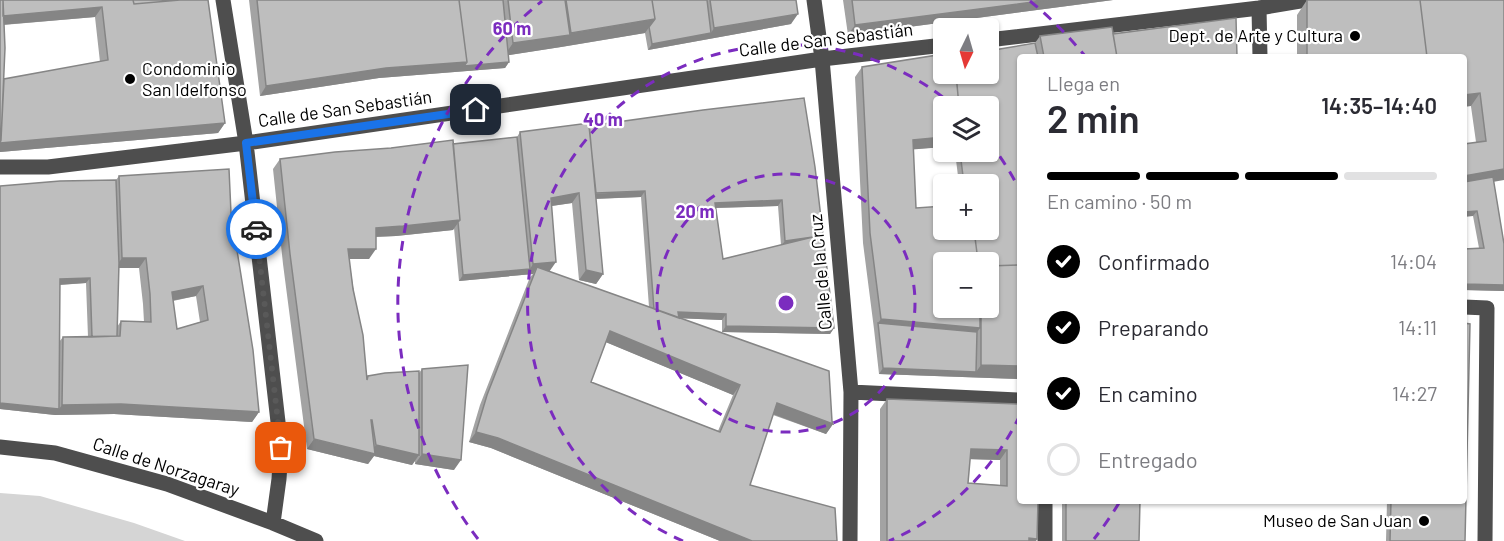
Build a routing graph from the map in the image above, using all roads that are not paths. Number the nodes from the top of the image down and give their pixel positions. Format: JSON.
{"nodes":[{"id":1,"x":223,"y":0,"type":"edge"},
{"id":2,"x":814,"y":0,"type":"edge"},
{"id":3,"x":1306,"y":0,"type":"edge"},
{"id":4,"x":1259,"y":8,"type":"junction"},
{"id":5,"x":999,"y":39,"type":"edge"},
{"id":6,"x":933,"y":46,"type":"edge"},
{"id":7,"x":1260,"y":54,"type":"edge"},
{"id":8,"x":822,"y":59,"type":"junction"},
{"id":9,"x":246,"y":143,"type":"junction"},
{"id":10,"x":0,"y":167,"type":"edge"},
{"id":11,"x":1467,"y":307,"type":"edge"},
{"id":12,"x":851,"y":392,"type":"junction"},
{"id":13,"x":1017,"y":400,"type":"edge"},
{"id":14,"x":0,"y":447,"type":"edge"},
{"id":15,"x":1046,"y":504,"type":"edge"},
{"id":16,"x":273,"y":523,"type":"junction"},
{"id":17,"x":316,"y":541,"type":"edge"},
{"id":18,"x":850,"y":541,"type":"edge"},
{"id":19,"x":1045,"y":541,"type":"edge"},
{"id":20,"x":1485,"y":541,"type":"edge"}],
"edges":[{"from":1,"to":9,"type":"street"},
{"from":2,"to":8,"type":"street","name":"Calle de la Cruz"},
{"from":3,"to":4,"type":"street"},
{"from":4,"to":5,"type":"street"},
{"from":4,"to":7,"type":"street"},
{"from":6,"to":8,"type":"street","name":"Calle de San Sebastián"},
{"from":8,"to":9,"type":"street","name":"Calle de San Sebastián"},
{"from":8,"to":12,"type":"street","name":"Calle de la Cruz"},
{"from":9,"to":10,"type":"street","name":"Calle de San Sebastián"},
{"from":9,"to":16,"type":"street"},
{"from":11,"to":20,"type":"street"},
{"from":12,"to":13,"type":"street"},
{"from":12,"to":18,"type":"street","name":"Calle de la Cruz"},
{"from":14,"to":16,"type":"street","name":"Calle de Norzagaray"},
{"from":15,"to":19,"type":"street"},
{"from":16,"to":17,"type":"street","name":"Calle de Norzagaray"}]}
